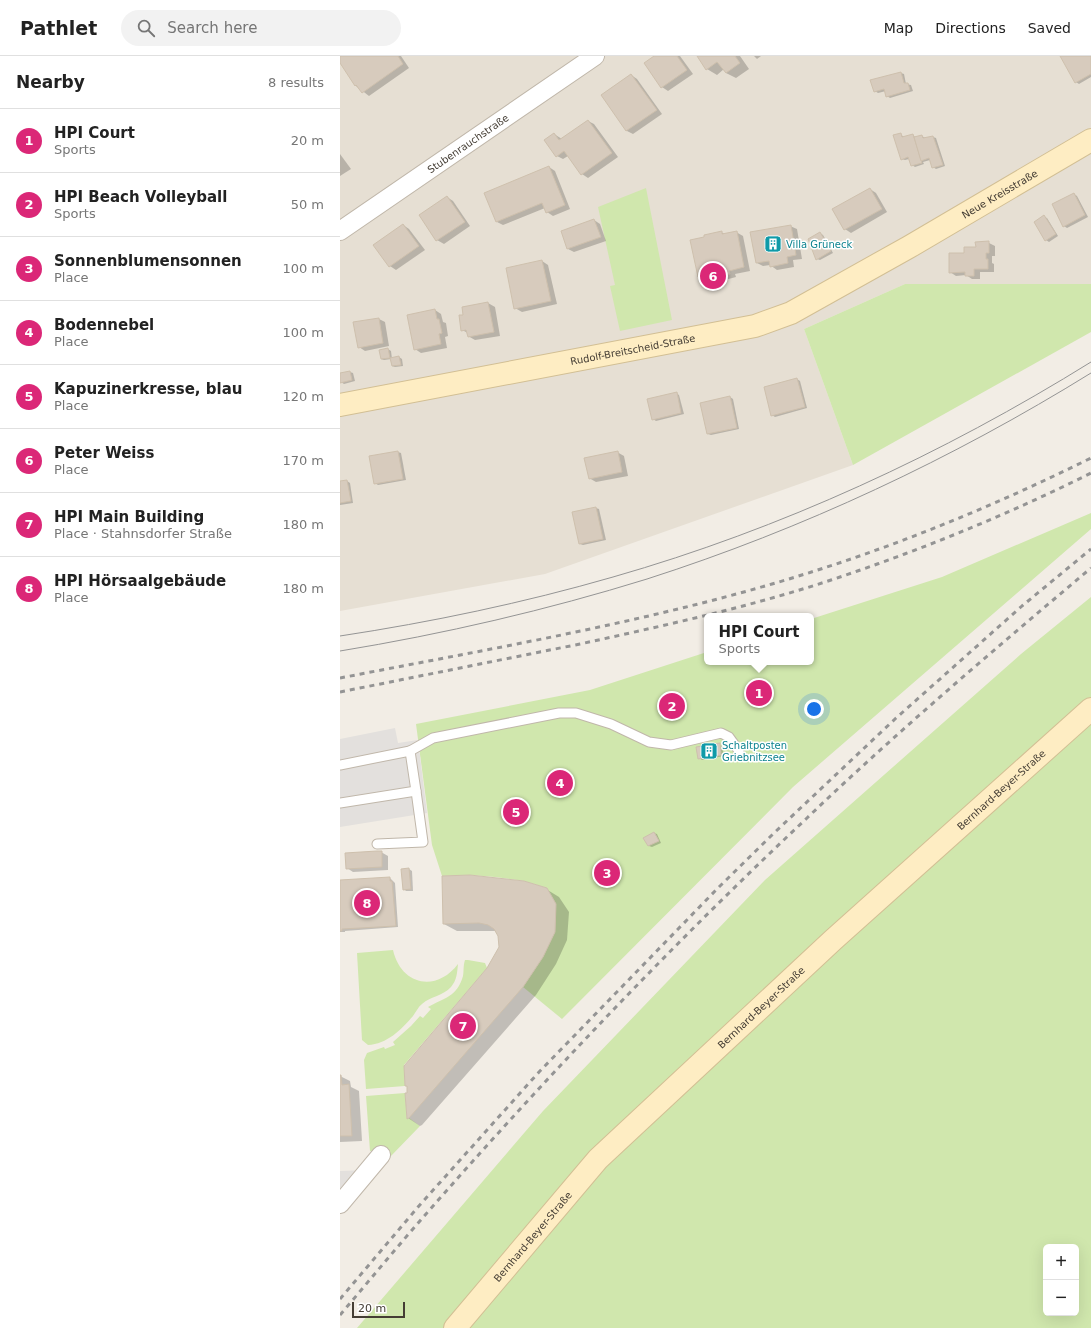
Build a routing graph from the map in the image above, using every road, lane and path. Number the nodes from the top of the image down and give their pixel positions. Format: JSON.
{"nodes":[{"id":1,"x":595,"y":56,"type":"edge"},
{"id":2,"x":1091,"y":140,"type":"edge"},
{"id":3,"x":340,"y":231,"type":"edge"},
{"id":4,"x":909,"y":247,"type":"joint"},
{"id":5,"x":340,"y":405,"type":"edge"},
{"id":6,"x":1091,"y":709,"type":"edge"},
{"id":7,"x":410,"y":751,"type":"junction"},
{"id":8,"x":739,"y":751,"type":"dead end"},
{"id":9,"x":340,"y":765,"type":"edge"},
{"id":10,"x":416,"y":791,"type":"junction"},
{"id":11,"x":340,"y":803,"type":"edge"},
{"id":12,"x":377,"y":844,"type":"dead end"},
{"id":13,"x":380,"y":1155,"type":"dead end"},
{"id":14,"x":340,"y":1204,"type":"edge"},
{"id":15,"x":454,"y":1328,"type":"edge"}],
"edges":[{"from":1,"to":3,"type":"street","name":"Stubenrauchstraße"},
{"from":2,"to":4,"type":"street","name":"Neue Kreisstraße"},
{"from":4,"to":5,"type":"street","name":"Rudolf-Breitscheid-Straße"},
{"from":6,"to":15,"type":"street","name":"Bernhard-Beyer-Straße"},
{"from":7,"to":8,"type":"lane"},
{"from":7,"to":9,"type":"lane"},
{"from":7,"to":10,"type":"lane"},
{"from":10,"to":11,"type":"lane"},
{"from":10,"to":12,"type":"lane"},
{"from":13,"to":14,"type":"street"}]}
